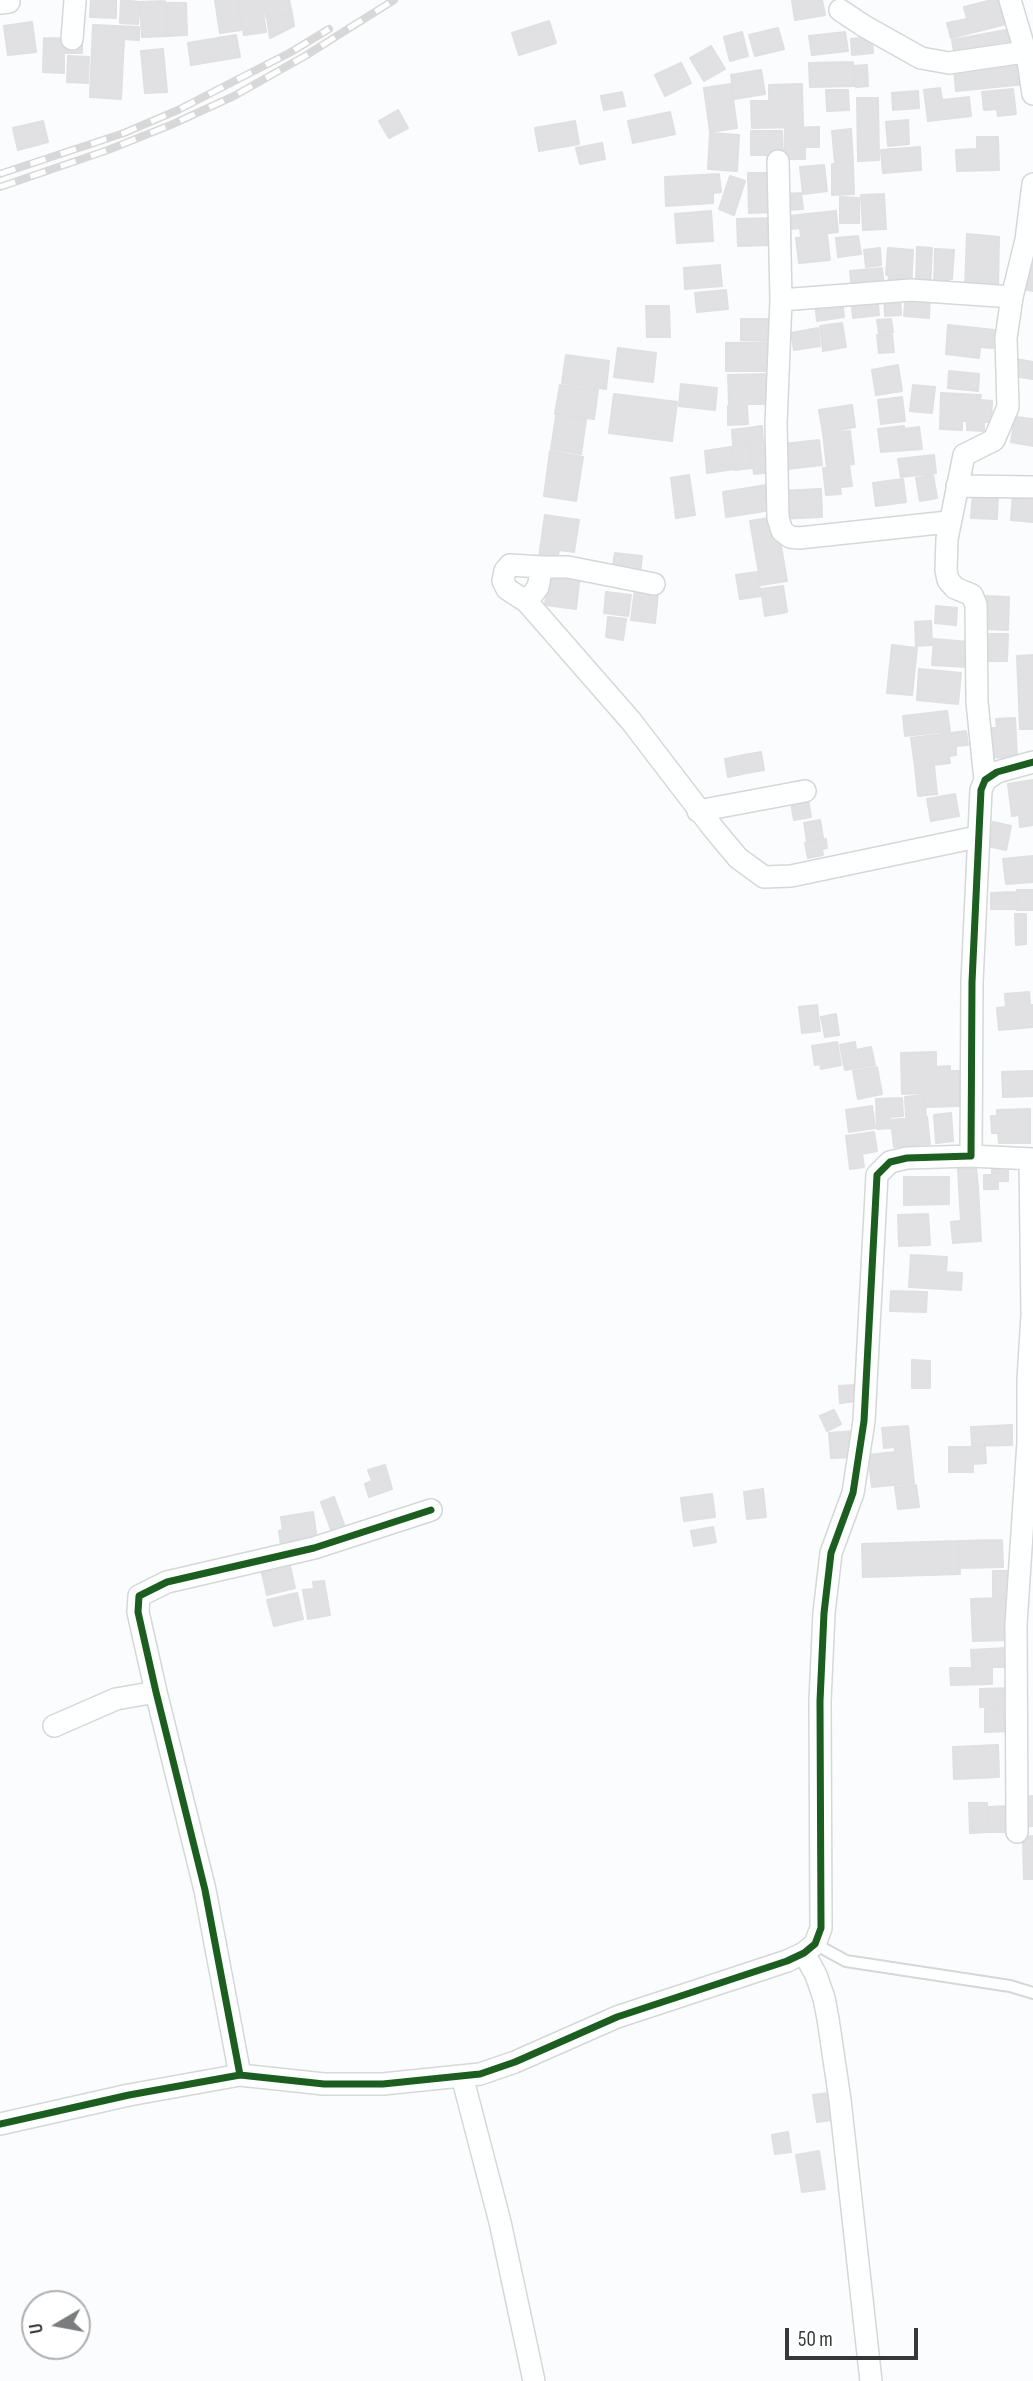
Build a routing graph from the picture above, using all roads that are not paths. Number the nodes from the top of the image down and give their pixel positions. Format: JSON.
{"nodes":[{"id":1,"x":75,"y":0,"type":"edge"},
{"id":2,"x":1010,"y":0,"type":"edge"},
{"id":3,"x":840,"y":10,"type":"dead end"},
{"id":4,"x":72,"y":39,"type":"dead end"},
{"id":5,"x":1024,"y":52,"type":"junction"},
{"id":6,"x":1033,"y":94,"type":"edge"},
{"id":7,"x":778,"y":162,"type":"dead end"},
{"id":8,"x":1033,"y":184,"type":"edge"},
{"id":9,"x":1012,"y":298,"type":"junction"},
{"id":10,"x":781,"y":300,"type":"junction"},
{"id":11,"x":957,"y":486,"type":"junction"},
{"id":12,"x":1033,"y":487,"type":"edge"},
{"id":13,"x":948,"y":523,"type":"junction"},
{"id":14,"x":542,"y":566,"type":"junction"},
{"id":15,"x":653,"y":584,"type":"dead end"},
{"id":16,"x":527,"y":602,"type":"junction"},
{"id":17,"x":1033,"y":762,"type":"edge"},
{"id":18,"x":985,"y":780,"type":"junction"},
{"id":19,"x":805,"y":791,"type":"dead end"},
{"id":20,"x":698,"y":811,"type":"junction"},
{"id":21,"x":977,"y":836,"type":"junction"},
{"id":22,"x":971,"y":1156,"type":"junction"},
{"id":23,"x":1031,"y":1159,"type":"edge"},
{"id":24,"x":431,"y":1510,"type":"dead end"},
{"id":25,"x":156,"y":1692,"type":"junction"},
{"id":26,"x":54,"y":1726,"type":"dead end"},
{"id":27,"x":1017,"y":1832,"type":"dead end"},
{"id":28,"x":809,"y":1949,"type":"junction"},
{"id":29,"x":1033,"y":1993,"type":"edge"},
{"id":30,"x":240,"y":2075,"type":"junction"},
{"id":31,"x":462,"y":2076,"type":"junction"},
{"id":32,"x":0,"y":2124,"type":"edge"},
{"id":33,"x":534,"y":2381,"type":"edge"},
{"id":34,"x":871,"y":2381,"type":"edge"}],
"edges":[{"from":1,"to":4,"type":"street"},
{"from":2,"to":5,"type":"street"},
{"from":3,"to":5,"type":"street"},
{"from":5,"to":6,"type":"street"},
{"from":7,"to":10,"type":"street"},
{"from":8,"to":9,"type":"street"},
{"from":9,"to":10,"type":"street"},
{"from":9,"to":11,"type":"street"},
{"from":10,"to":13,"type":"street"},
{"from":11,"to":12,"type":"street"},
{"from":11,"to":13,"type":"street"},
{"from":13,"to":18,"type":"street"},
{"from":14,"to":15,"type":"street"},
{"from":14,"to":16,"type":"street"},
{"from":14,"to":16,"type":"street"},
{"from":16,"to":20,"type":"street"},
{"from":17,"to":18,"type":"street"},
{"from":18,"to":21,"type":"street"},
{"from":19,"to":20,"type":"street"},
{"from":20,"to":21,"type":"street"},
{"from":21,"to":22,"type":"street"},
{"from":22,"to":23,"type":"street"},
{"from":22,"to":28,"type":"street"},
{"from":23,"to":27,"type":"street"},
{"from":24,"to":25,"type":"street"},
{"from":25,"to":26,"type":"street"},
{"from":25,"to":30,"type":"street"},
{"from":28,"to":29,"type":"lane"},
{"from":28,"to":31,"type":"street"},
{"from":28,"to":34,"type":"street"},
{"from":30,"to":31,"type":"street"},
{"from":30,"to":32,"type":"street"},
{"from":31,"to":33,"type":"street"}]}
